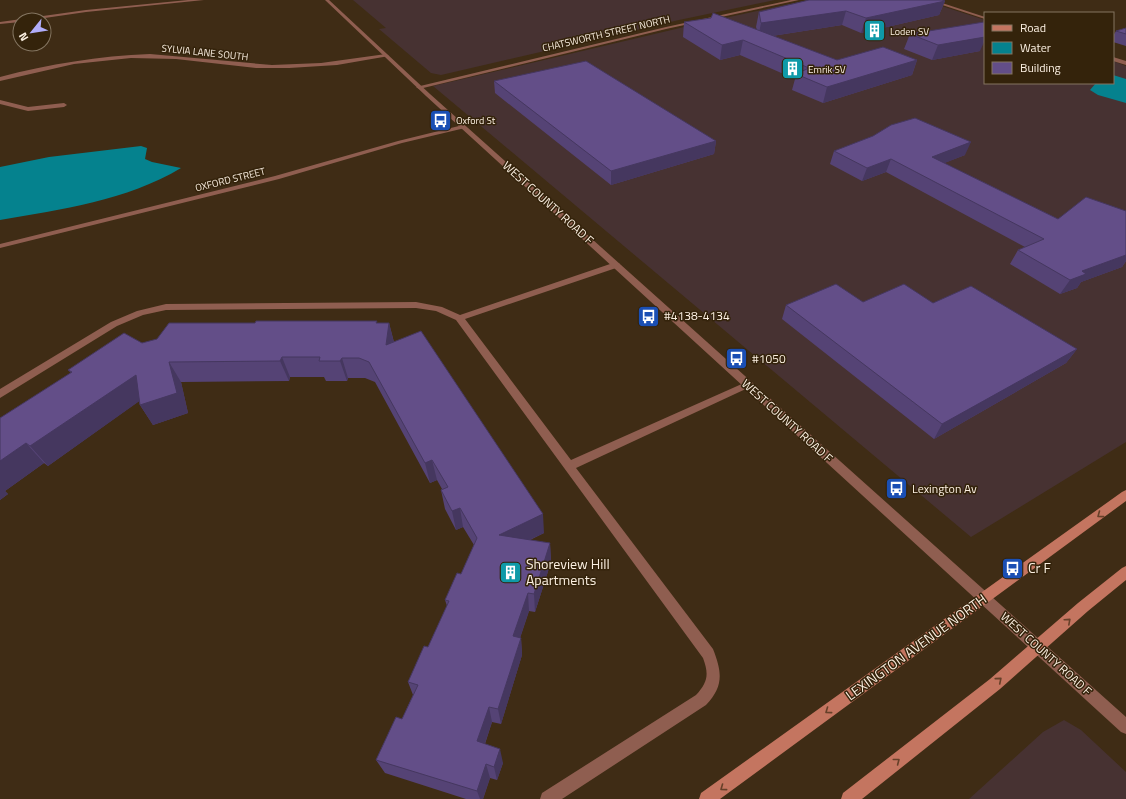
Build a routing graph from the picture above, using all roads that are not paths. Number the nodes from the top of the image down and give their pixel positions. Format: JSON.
{"nodes":[{"id":1,"x":202,"y":0,"type":"edge"},
{"id":2,"x":327,"y":0,"type":"edge"},
{"id":3,"x":797,"y":0,"type":"edge"},
{"id":4,"x":930,"y":0,"type":"edge"},
{"id":5,"x":984,"y":18,"type":"edge"},
{"id":6,"x":0,"y":23,"type":"edge"},
{"id":7,"x":386,"y":56,"type":"junction"},
{"id":8,"x":1114,"y":59,"type":"edge"},
{"id":9,"x":1126,"y":63,"type":"edge"},
{"id":10,"x":0,"y":79,"type":"edge"},
{"id":11,"x":419,"y":86,"type":"junction"},
{"id":12,"x":0,"y":102,"type":"edge"},
{"id":13,"x":64,"y":105,"type":"dead end"},
{"id":14,"x":463,"y":127,"type":"junction"},
{"id":15,"x":0,"y":246,"type":"edge"},
{"id":16,"x":616,"y":265,"type":"junction"},
{"id":17,"x":459,"y":318,"type":"junction"},
{"id":18,"x":747,"y":385,"type":"junction"},
{"id":19,"x":0,"y":394,"type":"edge"},
{"id":20,"x":569,"y":466,"type":"junction"},
{"id":21,"x":1126,"y":495,"type":"edge"},
{"id":22,"x":1126,"y":572,"type":"edge"},
{"id":23,"x":984,"y":598,"type":"junction"},
{"id":24,"x":1039,"y":647,"type":"junction"},
{"id":25,"x":1126,"y":727,"type":"edge"},
{"id":26,"x":548,"y":799,"type":"edge"},
{"id":27,"x":707,"y":799,"type":"edge"},
{"id":28,"x":849,"y":799,"type":"edge"}],
"edges":[{"from":1,"to":6,"type":"street"},
{"from":2,"to":7,"type":"street","name":"WEST COUNTY ROAD F"},
{"from":3,"to":11,"type":"street","name":"CHATSWORTH STREET NORTH"},
{"from":4,"to":5,"type":"street"},
{"from":7,"to":10,"type":"street","name":"SYLVIA LANE SOUTH"},
{"from":7,"to":11,"type":"street","name":"WEST COUNTY ROAD F"},
{"from":8,"to":9,"type":"street"},
{"from":11,"to":14,"type":"street","name":"WEST COUNTY ROAD F"},
{"from":12,"to":13,"type":"street"},
{"from":14,"to":15,"type":"street","name":"OXFORD STREET"},
{"from":14,"to":16,"type":"street","name":"WEST COUNTY ROAD F"},
{"from":16,"to":17,"type":"street"},
{"from":16,"to":18,"type":"street","name":"WEST COUNTY ROAD F"},
{"from":17,"to":19,"type":"street"},
{"from":17,"to":20,"type":"street"},
{"from":18,"to":20,"type":"street"},
{"from":18,"to":23,"type":"street","name":"WEST COUNTY ROAD F"},
{"from":20,"to":26,"type":"street"},
{"from":21,"to":23,"type":"main road","name":"LEXINGTON AVENUE NORTH","one_way":true},
{"from":24,"to":22,"type":"main road","one_way":true},
{"from":23,"to":24,"type":"street","name":"WEST COUNTY ROAD F"},
{"from":23,"to":27,"type":"main road","name":"LEXINGTON AVENUE NORTH","one_way":true},
{"from":24,"to":25,"type":"street","name":"WEST COUNTY ROAD F"},
{"from":28,"to":24,"type":"main road","one_way":true}]}
